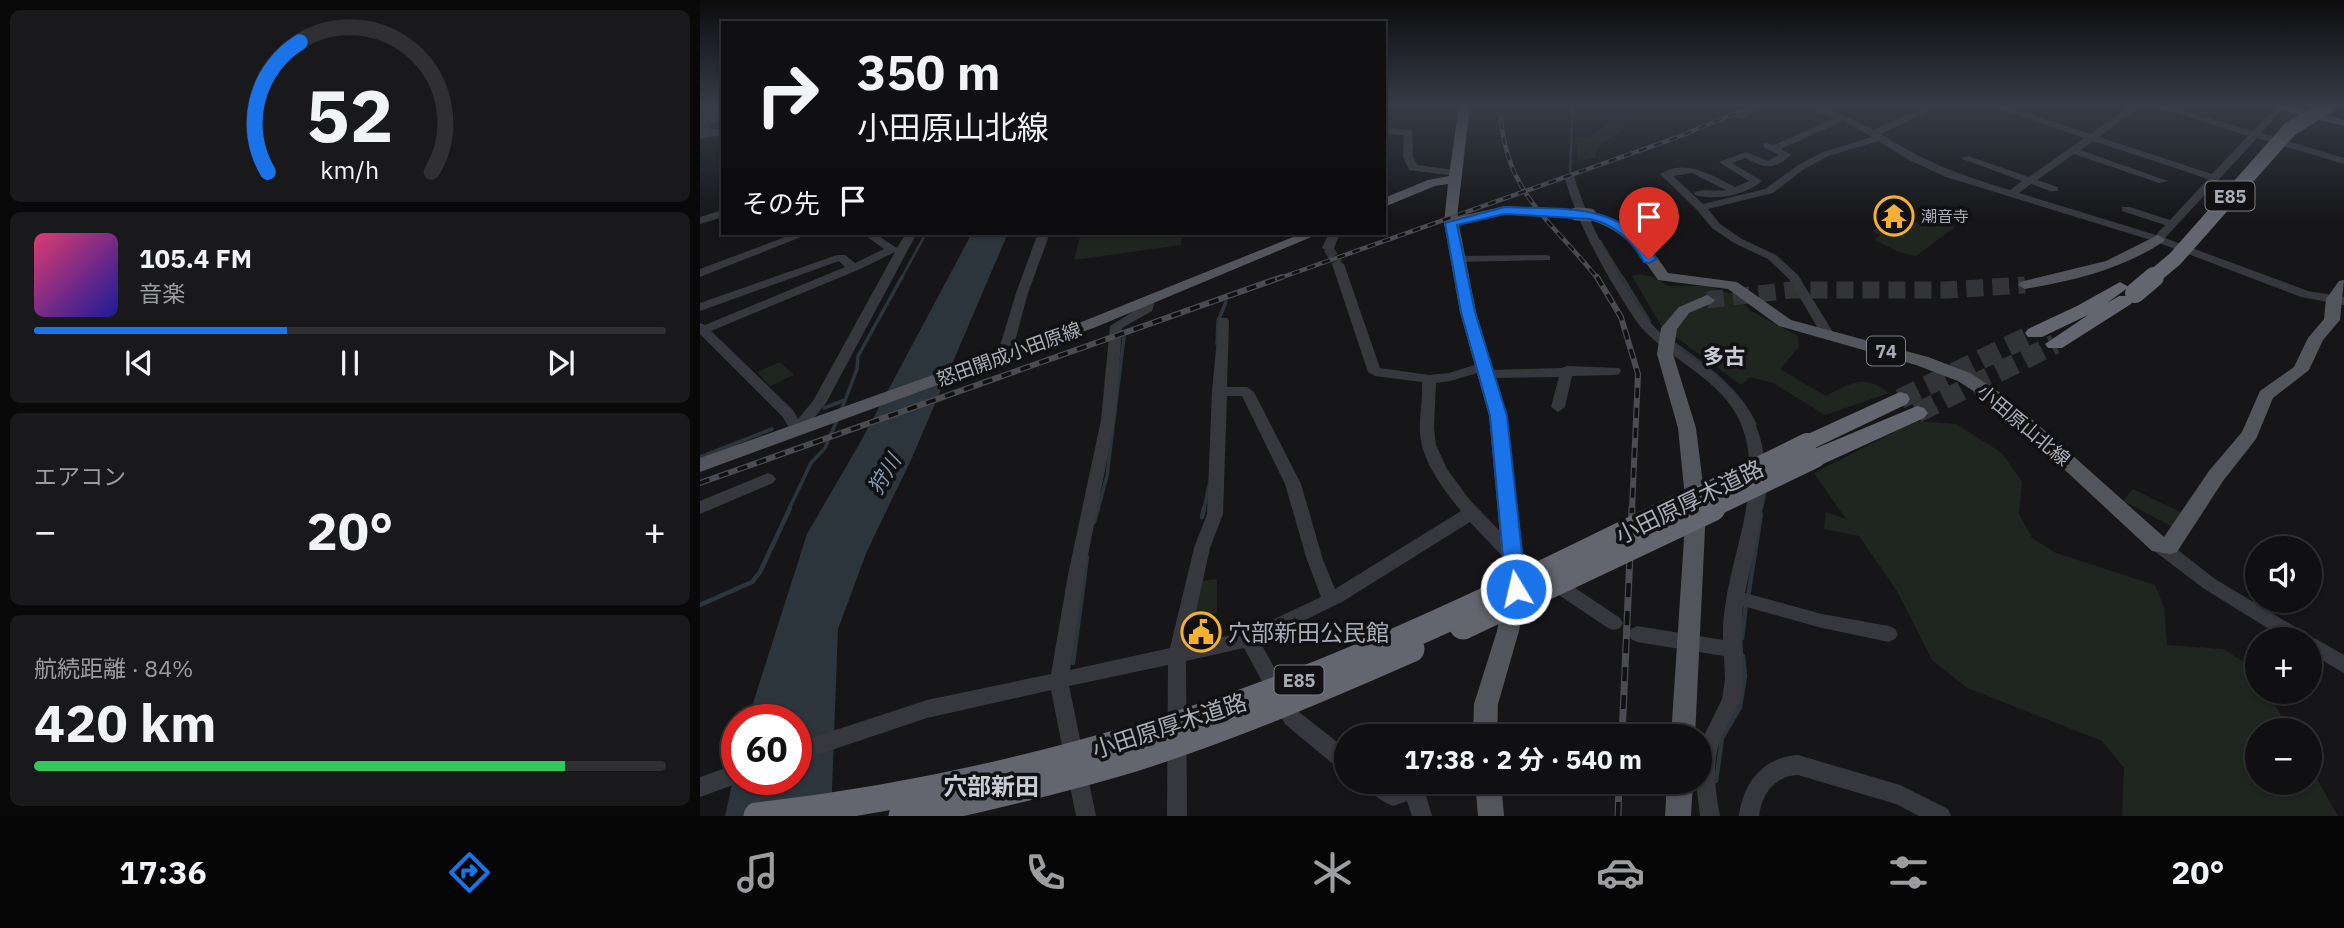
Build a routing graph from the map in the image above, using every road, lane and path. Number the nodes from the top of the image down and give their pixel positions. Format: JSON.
{"nodes":[{"id":1,"x":1409,"y":143,"type":"edge"},
{"id":2,"x":1459,"y":143,"type":"edge"},
{"id":3,"x":1781,"y":143,"type":"edge"},
{"id":4,"x":1857,"y":143,"type":"edge"},
{"id":5,"x":1889,"y":143,"type":"edge"},
{"id":6,"x":2083,"y":143,"type":"edge"},
{"id":7,"x":2106,"y":143,"type":"edge"},
{"id":8,"x":2247,"y":143,"type":"edge"},
{"id":9,"x":2263,"y":143,"type":"edge"},
{"id":10,"x":2278,"y":143,"type":"edge"},
{"id":11,"x":2286,"y":143,"type":"edge"},
{"id":12,"x":2070,"y":153,"type":"junction"},
{"id":13,"x":1965,"y":158,"type":"dead end"},
{"id":14,"x":2344,"y":160,"type":"edge"},
{"id":15,"x":1454,"y":176,"type":"junction"},
{"id":16,"x":2214,"y":178,"type":"junction"},
{"id":17,"x":1570,"y":179,"type":"dead end"},
{"id":18,"x":2138,"y":179,"type":"dead end"},
{"id":19,"x":1757,"y":181,"type":"junction"},
{"id":20,"x":2028,"y":181,"type":"junction"},
{"id":21,"x":2164,"y":181,"type":"dead end"},
{"id":22,"x":1773,"y":188,"type":"junction"},
{"id":23,"x":2054,"y":189,"type":"dead end"},
{"id":24,"x":1734,"y":190,"type":"junction"},
{"id":25,"x":1699,"y":193,"type":"dead end"},
{"id":26,"x":2012,"y":193,"type":"junction"},
{"id":27,"x":1386,"y":202,"type":"edge"},
{"id":28,"x":1701,"y":208,"type":"junction"},
{"id":29,"x":2126,"y":209,"type":"dead end"},
{"id":30,"x":721,"y":214,"type":"edge"},
{"id":31,"x":700,"y":221,"type":"edge"},
{"id":32,"x":1451,"y":223,"type":"junction"},
{"id":33,"x":2173,"y":224,"type":"junction"},
{"id":34,"x":800,"y":235,"type":"edge"},
{"id":35,"x":870,"y":235,"type":"edge"},
{"id":36,"x":909,"y":235,"type":"edge"},
{"id":37,"x":1043,"y":235,"type":"edge"},
{"id":38,"x":1309,"y":235,"type":"edge"},
{"id":39,"x":1333,"y":235,"type":"edge"},
{"id":40,"x":2158,"y":239,"type":"junction"},
{"id":41,"x":1328,"y":248,"type":"dead end"},
{"id":42,"x":895,"y":252,"type":"junction"},
{"id":43,"x":1546,"y":258,"type":"dead end"},
{"id":44,"x":1458,"y":259,"type":"junction"},
{"id":45,"x":1338,"y":264,"type":"tunnel mouth"},
{"id":46,"x":854,"y":268,"type":"junction"},
{"id":47,"x":700,"y":273,"type":"edge"},
{"id":48,"x":2025,"y":285,"type":"tunnel mouth"},
{"id":49,"x":2128,"y":290,"type":"junction"},
{"id":50,"x":2341,"y":295,"type":"edge"},
{"id":51,"x":1707,"y":300,"type":"tunnel mouth"},
{"id":52,"x":1149,"y":301,"type":"junction"},
{"id":53,"x":700,"y":307,"type":"edge"},
{"id":54,"x":1223,"y":321,"type":"dead end"},
{"id":55,"x":703,"y":333,"type":"edge"},
{"id":56,"x":2035,"y":333,"type":"tunnel mouth"},
{"id":57,"x":1828,"y":334,"type":"junction"},
{"id":58,"x":2055,"y":344,"type":"tunnel mouth"},
{"id":59,"x":999,"y":358,"type":"junction"},
{"id":60,"x":1485,"y":370,"type":"junction"},
{"id":61,"x":1567,"y":370,"type":"junction"},
{"id":62,"x":1614,"y":371,"type":"dead end"},
{"id":63,"x":1429,"y":379,"type":"junction"},
{"id":64,"x":1219,"y":391,"type":"junction"},
{"id":65,"x":1900,"y":399,"type":"tunnel mouth"},
{"id":66,"x":1558,"y":407,"type":"dead end"},
{"id":67,"x":1917,"y":413,"type":"tunnel mouth"},
{"id":68,"x":797,"y":430,"type":"junction"},
{"id":69,"x":1811,"y":451,"type":"junction"},
{"id":70,"x":700,"y":465,"type":"edge"},
{"id":71,"x":768,"y":479,"type":"dead end"},
{"id":72,"x":700,"y":508,"type":"edge"},
{"id":73,"x":1473,"y":512,"type":"junction"},
{"id":74,"x":2159,"y":545,"type":"junction"},
{"id":75,"x":1511,"y":554,"type":"junction"},
{"id":76,"x":1330,"y":598,"type":"junction"},
{"id":77,"x":1744,"y":600,"type":"junction"},
{"id":78,"x":1614,"y":623,"type":"dead end"},
{"id":79,"x":2281,"y":627,"type":"edge"},
{"id":80,"x":1637,"y":634,"type":"dead end"},
{"id":81,"x":1889,"y":634,"type":"dead end"},
{"id":82,"x":1249,"y":639,"type":"junction"},
{"id":83,"x":1688,"y":642,"type":"junction"},
{"id":84,"x":1731,"y":649,"type":"junction"},
{"id":85,"x":2322,"y":651,"type":"edge"},
{"id":86,"x":1177,"y":656,"type":"junction"},
{"id":87,"x":2344,"y":665,"type":"edge"},
{"id":88,"x":1059,"y":682,"type":"junction"},
{"id":89,"x":1485,"y":724,"type":"edge"},
{"id":90,"x":1684,"y":724,"type":"edge"},
{"id":91,"x":812,"y":747,"type":"edge"},
{"id":92,"x":1334,"y":752,"type":"edge"},
{"id":93,"x":721,"y":780,"type":"edge"},
{"id":94,"x":700,"y":787,"type":"edge"},
{"id":95,"x":1416,"y":794,"type":"edge"},
{"id":96,"x":1489,"y":794,"type":"edge"},
{"id":97,"x":1679,"y":794,"type":"edge"},
{"id":98,"x":757,"y":816,"type":"edge"},
{"id":99,"x":902,"y":816,"type":"edge"},
{"id":100,"x":1086,"y":816,"type":"edge"},
{"id":101,"x":1177,"y":816,"type":"edge"},
{"id":102,"x":1422,"y":816,"type":"edge"},
{"id":103,"x":1491,"y":816,"type":"edge"},
{"id":104,"x":1678,"y":816,"type":"edge"},
{"id":105,"x":1710,"y":816,"type":"edge"},
{"id":106,"x":1749,"y":816,"type":"edge"},
{"id":107,"x":1941,"y":816,"type":"edge"}],
"edges":[{"from":1,"to":15,"type":"street"},
{"from":2,"to":15,"type":"main road"},
{"from":3,"to":19,"type":"street"},
{"from":4,"to":22,"type":"street"},
{"from":5,"to":26,"type":"street"},
{"from":6,"to":12,"type":"street"},
{"from":7,"to":16,"type":"street"},
{"from":8,"to":16,"type":"street"},
{"from":9,"to":49,"type":"highway","number":"E85"},
{"from":10,"to":49,"type":"highway","number":"E85","bridge":true},
{"from":11,"to":14,"type":"street"},
{"from":12,"to":18,"type":"street"},
{"from":12,"to":20,"type":"street"},
{"from":12,"to":21,"type":"street"},
{"from":13,"to":20,"type":"street"},
{"from":15,"to":27,"type":"main road"},
{"from":15,"to":32,"type":"main road"},
{"from":16,"to":33,"type":"street"},
{"from":17,"to":77,"type":"street"},
{"from":19,"to":22,"type":"street"},
{"from":19,"to":24,"type":"street"},
{"from":20,"to":23,"type":"street"},
{"from":20,"to":26,"type":"street"},
{"from":22,"to":28,"type":"street"},
{"from":24,"to":25,"type":"street"},
{"from":24,"to":28,"type":"street"},
{"from":26,"to":40,"type":"street"},
{"from":28,"to":57,"type":"street"},
{"from":29,"to":33,"type":"street"},
{"from":30,"to":31,"type":"street"},
{"from":32,"to":44,"type":"main road"},
{"from":32,"to":57,"type":"main road","name":"小田原山北線","number":"74"},
{"from":33,"to":40,"type":"street"},
{"from":34,"to":47,"type":"street"},
{"from":35,"to":42,"type":"street"},
{"from":36,"to":42,"type":"street"},
{"from":37,"to":59,"type":"street"},
{"from":38,"to":52,"type":"main road","name":"怒田開成小田原線"},
{"from":39,"to":41,"type":"street"},
{"from":40,"to":48,"type":"main road"},
{"from":40,"to":50,"type":"street"},
{"from":42,"to":46,"type":"street"},
{"from":42,"to":68,"type":"street"},
{"from":43,"to":44,"type":"street"},
{"from":44,"to":60,"type":"main road"},
{"from":45,"to":63,"type":"street"},
{"from":46,"to":53,"type":"street"},
{"from":46,"to":55,"type":"street"},
{"from":49,"to":56,"type":"highway","number":"E85"},
{"from":49,"to":58,"type":"highway","number":"E85"},
{"from":50,"to":74,"type":"main road"},
{"from":51,"to":83,"type":"main road"},
{"from":52,"to":59,"type":"main road","name":"怒田開成小田原線"},
{"from":52,"to":88,"type":"street"},
{"from":54,"to":64,"type":"street"},
{"from":55,"to":68,"type":"street"},
{"from":57,"to":74,"type":"main road","name":"小田原山北線","number":"74"},
{"from":59,"to":68,"type":"main road","name":"怒田開成小田原線"},
{"from":60,"to":61,"type":"street"},
{"from":60,"to":63,"type":"street"},
{"from":60,"to":75,"type":"main road"},
{"from":61,"to":62,"type":"street"},
{"from":61,"to":66,"type":"street"},
{"from":63,"to":73,"type":"street"},
{"from":64,"to":76,"type":"street"},
{"from":64,"to":86,"type":"street"},
{"from":65,"to":69,"type":"highway","name":"小田原厚木道路","number":"E85"},
{"from":67,"to":69,"type":"highway","name":"小田原厚木道路","number":"E85"},
{"from":68,"to":70,"type":"main road","name":"怒田開成小田原線"},
{"from":69,"to":98,"type":"highway","name":"小田原厚木道路","number":"E85","bridge":true},
{"from":69,"to":99,"type":"highway","name":"小田原厚木道路","number":"E85","bridge":true},
{"from":71,"to":72,"type":"street"},
{"from":73,"to":75,"type":"street"},
{"from":73,"to":76,"type":"street"},
{"from":74,"to":79,"type":"street"},
{"from":75,"to":78,"type":"street"},
{"from":75,"to":89,"type":"main road"},
{"from":76,"to":82,"type":"street"},
{"from":77,"to":81,"type":"street"},
{"from":77,"to":84,"type":"street"},
{"from":80,"to":83,"type":"street"},
{"from":82,"to":86,"type":"street"},
{"from":82,"to":92,"type":"street"},
{"from":83,"to":84,"type":"street"},
{"from":83,"to":90,"type":"main road"},
{"from":84,"to":105,"type":"street"},
{"from":85,"to":87,"type":"street"},
{"from":86,"to":88,"type":"street"},
{"from":86,"to":101,"type":"street"},
{"from":88,"to":91,"type":"street"},
{"from":88,"to":100,"type":"street"},
{"from":93,"to":94,"type":"street"},
{"from":95,"to":102,"type":"street"},
{"from":96,"to":103,"type":"main road"},
{"from":97,"to":104,"type":"main road"},
{"from":106,"to":107,"type":"street"}]}
